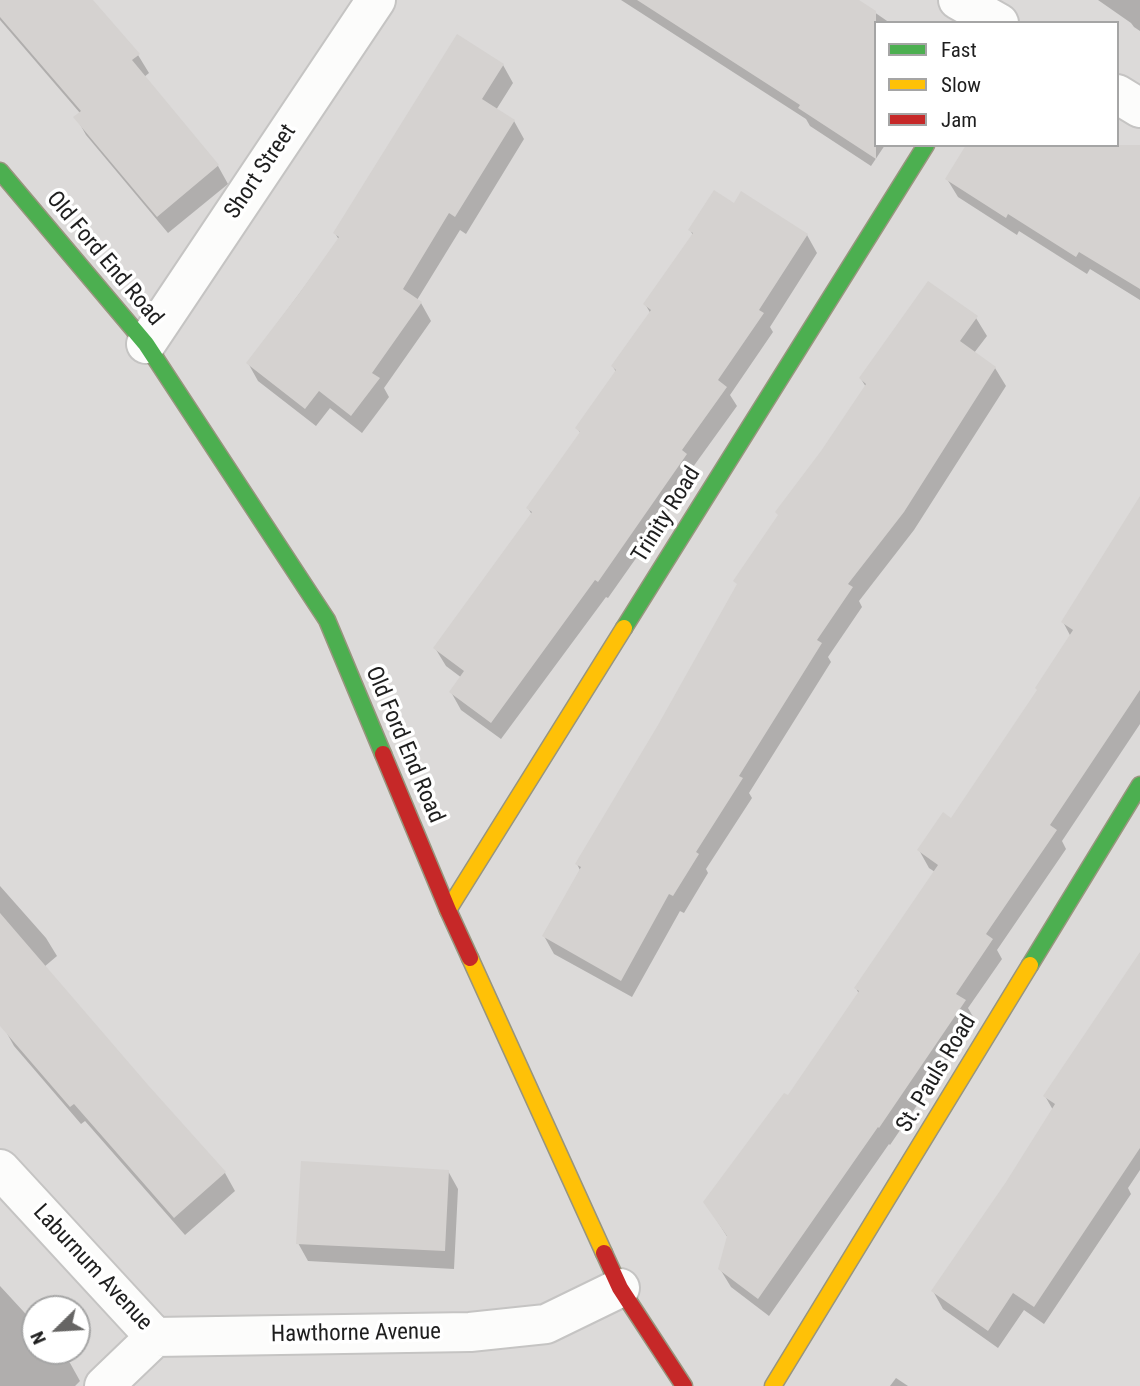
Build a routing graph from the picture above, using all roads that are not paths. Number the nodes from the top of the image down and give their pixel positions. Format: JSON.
{"nodes":[{"id":1,"x":376,"y":0,"type":"edge"},
{"id":2,"x":958,"y":0,"type":"edge"},
{"id":3,"x":995,"y":21,"type":"edge"},
{"id":4,"x":1119,"y":95,"type":"edge"},
{"id":5,"x":1140,"y":108,"type":"edge"},
{"id":6,"x":925,"y":147,"type":"edge"},
{"id":7,"x":0,"y":171,"type":"edge"},
{"id":8,"x":146,"y":344,"type":"junction"},
{"id":9,"x":1140,"y":785,"type":"edge"},
{"id":10,"x":448,"y":910,"type":"junction"},
{"id":11,"x":0,"y":1170,"type":"edge"},
{"id":12,"x":620,"y":1288,"type":"junction"},
{"id":13,"x":155,"y":1337,"type":"junction"},
{"id":14,"x":104,"y":1386,"type":"edge"},
{"id":15,"x":684,"y":1386,"type":"edge"},
{"id":16,"x":773,"y":1386,"type":"edge"}],
"edges":[{"from":1,"to":8,"type":"street","name":"Short Street"},
{"from":2,"to":3,"type":"street"},
{"from":4,"to":5,"type":"street"},
{"from":6,"to":10,"type":"street","name":"Trinity Road"},
{"from":7,"to":8,"type":"street","name":"Old Ford End Road"},
{"from":8,"to":10,"type":"street","name":"Old Ford End Road"},
{"from":9,"to":16,"type":"street","name":"St. Pauls Road"},
{"from":10,"to":12,"type":"street","name":"Old Ford End Road"},
{"from":11,"to":13,"type":"street","name":"Laburnum Avenue"},
{"from":12,"to":13,"type":"street","name":"Hawthorne Avenue"},
{"from":12,"to":15,"type":"street","name":"Old Ford End Road"},
{"from":13,"to":14,"type":"street"}]}
